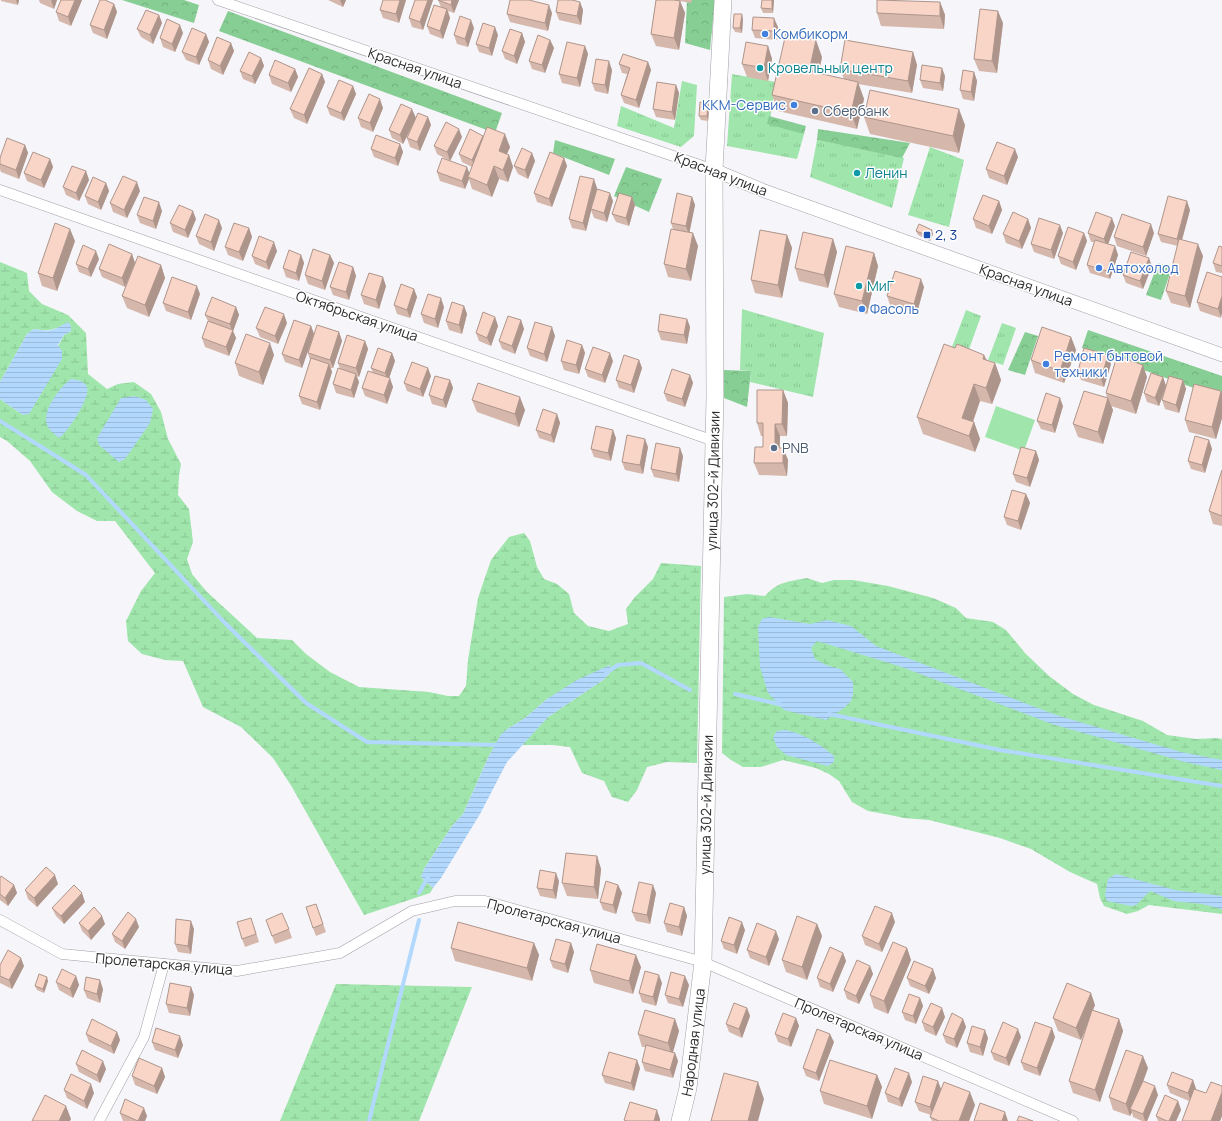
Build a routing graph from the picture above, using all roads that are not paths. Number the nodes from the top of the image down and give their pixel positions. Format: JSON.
{"nodes":[{"id":1,"x":218,"y":0,"type":"edge"},
{"id":2,"x":723,"y":0,"type":"edge"},
{"id":3,"x":714,"y":170,"type":"junction"},
{"id":4,"x":0,"y":190,"type":"edge"},
{"id":5,"x":1222,"y":355,"type":"edge"},
{"id":6,"x":714,"y":441,"type":"junction"},
{"id":7,"x":0,"y":920,"type":"edge"},
{"id":8,"x":703,"y":962,"type":"junction"},
{"id":9,"x":164,"y":964,"type":"junction"},
{"id":10,"x":99,"y":1121,"type":"edge"},
{"id":11,"x":680,"y":1121,"type":"edge"},
{"id":12,"x":1073,"y":1121,"type":"edge"}],
"edges":[{"from":1,"to":3,"type":"street","name":"Красная улица"},
{"from":2,"to":3,"type":"main road","name":"улица 302-й Дивизии"},
{"from":3,"to":5,"type":"street","name":"Красная улица"},
{"from":3,"to":6,"type":"main road","name":"улица 302-й Дивизии"},
{"from":4,"to":6,"type":"street","name":"Октябрьская улица"},
{"from":6,"to":8,"type":"main road","name":"улица 302-й Дивизии"},
{"from":7,"to":9,"type":"street","name":"Пролетарская улица"},
{"from":8,"to":9,"type":"street","name":"Пролетарская улица"},
{"from":8,"to":11,"type":"main road","name":"Народная улица"},
{"from":8,"to":12,"type":"street","name":"Пролетарская улица"},
{"from":9,"to":10,"type":"street"}]}
